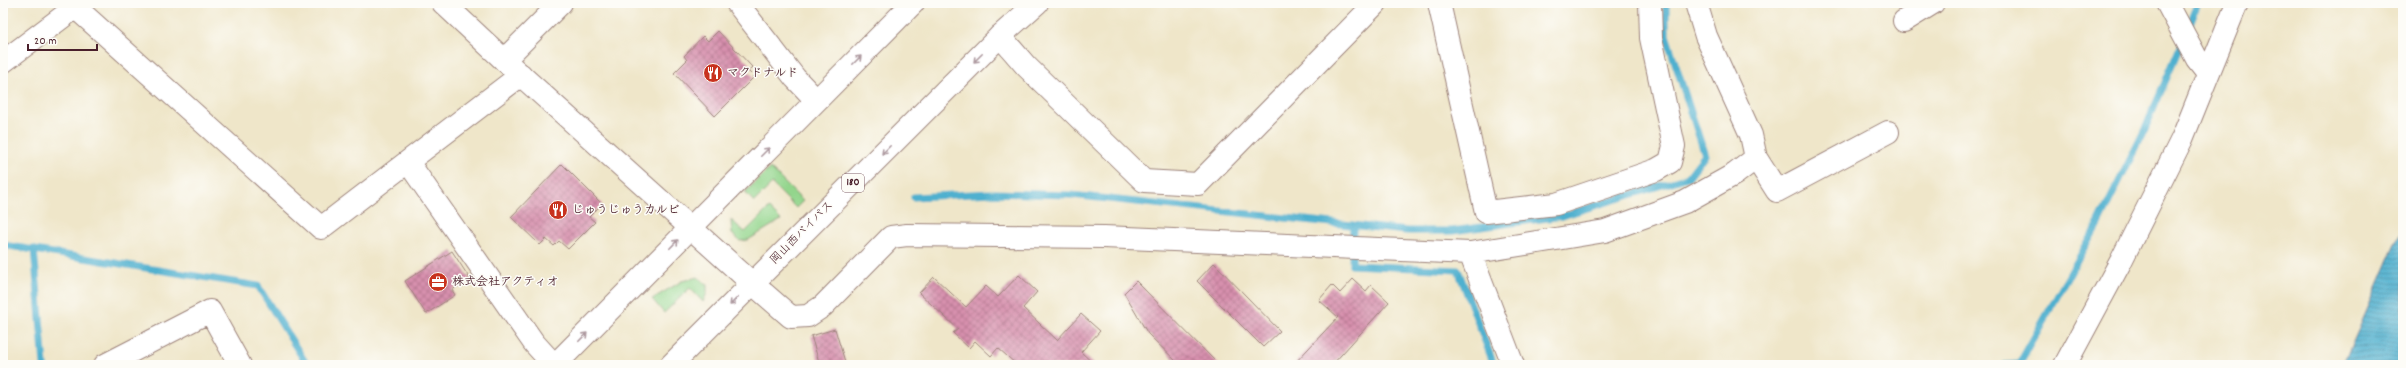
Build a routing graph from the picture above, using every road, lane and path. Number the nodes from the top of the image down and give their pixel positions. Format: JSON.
{"nodes":[{"id":1,"x":443,"y":3,"type":"edge"},
{"id":2,"x":561,"y":3,"type":"edge"},
{"id":3,"x":738,"y":3,"type":"edge"},
{"id":4,"x":913,"y":3,"type":"edge"},
{"id":5,"x":1037,"y":3,"type":"edge"},
{"id":6,"x":1376,"y":3,"type":"edge"},
{"id":7,"x":1439,"y":3,"type":"edge"},
{"id":8,"x":1650,"y":3,"type":"edge"},
{"id":9,"x":1696,"y":3,"type":"edge"},
{"id":10,"x":1933,"y":3,"type":"edge"},
{"id":11,"x":2167,"y":3,"type":"edge"},
{"id":12,"x":2237,"y":3,"type":"edge"},
{"id":13,"x":78,"y":5,"type":"edge"},
{"id":14,"x":1904,"y":21,"type":"dead end"},
{"id":15,"x":1000,"y":36,"type":"junction"},
{"id":16,"x":504,"y":60,"type":"junction"},
{"id":17,"x":3,"y":62,"type":"edge"},
{"id":18,"x":2208,"y":73,"type":"junction"},
{"id":19,"x":521,"y":75,"type":"junction"},
{"id":20,"x":816,"y":100,"type":"junction"},
{"id":21,"x":1888,"y":132,"type":"dead end"},
{"id":22,"x":1756,"y":158,"type":"junction"},
{"id":23,"x":408,"y":162,"type":"junction"},
{"id":24,"x":690,"y":228,"type":"junction"},
{"id":25,"x":1470,"y":253,"type":"junction"},
{"id":26,"x":752,"y":283,"type":"junction"},
{"id":27,"x":105,"y":365,"type":"edge"},
{"id":28,"x":240,"y":365,"type":"edge"},
{"id":29,"x":555,"y":365,"type":"edge"},
{"id":30,"x":671,"y":365,"type":"edge"},
{"id":31,"x":1513,"y":365,"type":"edge"},
{"id":32,"x":2064,"y":365,"type":"edge"}],
"edges":[{"from":1,"to":16,"type":"main road"},
{"from":2,"to":16,"type":"main road"},
{"from":3,"to":20,"type":"main road"},
{"from":20,"to":4,"type":"main road","one_way":true},
{"from":5,"to":15,"type":"main road","name":"岡山西バイパス","number":"180"},
{"from":6,"to":15,"type":"main road"},
{"from":7,"to":8,"type":"main road"},
{"from":9,"to":22,"type":"main road"},
{"from":10,"to":14,"type":"main road"},
{"from":11,"to":18,"type":"main road"},
{"from":12,"to":18,"type":"main road"},
{"from":13,"to":17,"type":"main road"},
{"from":13,"to":23,"type":"main road"},
{"from":15,"to":26,"type":"main road","name":"岡山西バイパス","number":"180","one_way":true},
{"from":16,"to":19,"type":"main road"},
{"from":18,"to":32,"type":"main road"},
{"from":19,"to":23,"type":"main road"},
{"from":19,"to":24,"type":"main road"},
{"from":24,"to":20,"type":"main road","one_way":true},
{"from":21,"to":22,"type":"main road"},
{"from":22,"to":25,"type":"main road"},
{"from":23,"to":29,"type":"main road"},
{"from":24,"to":26,"type":"main road"},
{"from":29,"to":24,"type":"main road","one_way":true},
{"from":25,"to":26,"type":"main road"},
{"from":25,"to":31,"type":"main road"},
{"from":26,"to":30,"type":"main road","name":"岡山西バイパス","number":"180","one_way":true},
{"from":27,"to":28,"type":"main road"}]}
